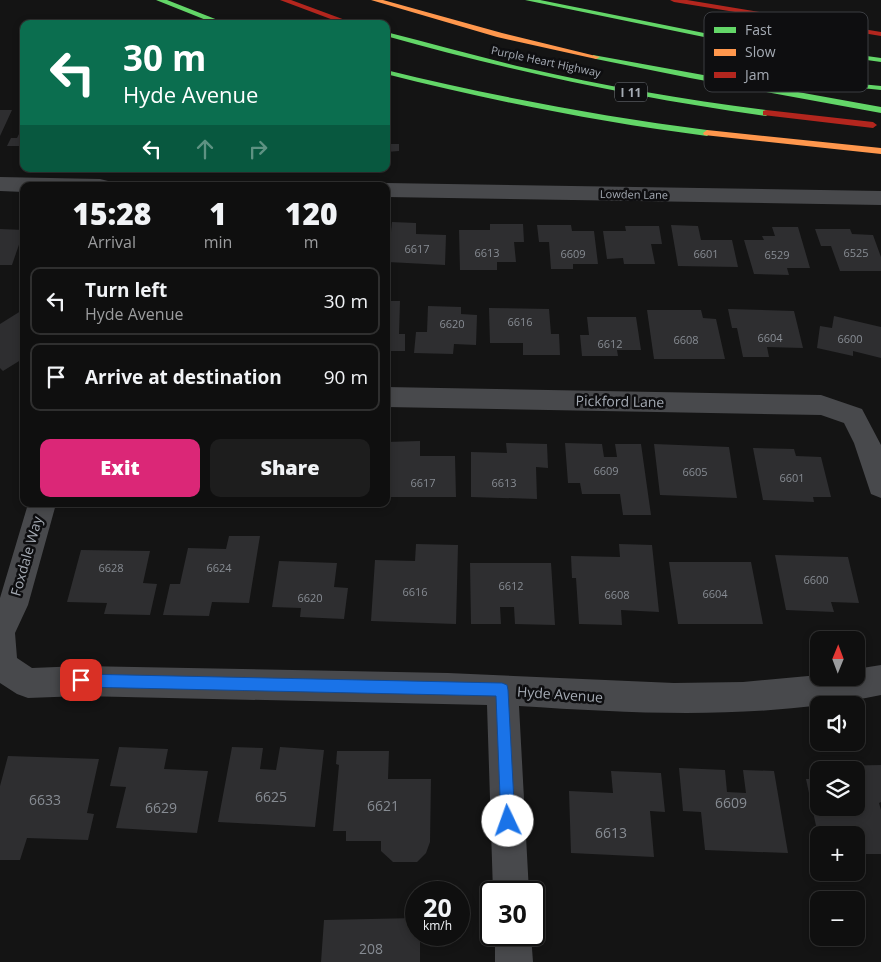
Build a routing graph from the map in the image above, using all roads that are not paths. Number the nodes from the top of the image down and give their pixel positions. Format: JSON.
{"nodes":[{"id":1,"x":160,"y":0,"type":"edge"},
{"id":2,"x":284,"y":0,"type":"edge"},
{"id":3,"x":375,"y":0,"type":"edge"},
{"id":4,"x":417,"y":0,"type":"edge"},
{"id":5,"x":529,"y":0,"type":"edge"},
{"id":6,"x":674,"y":0,"type":"edge"},
{"id":7,"x":747,"y":12,"type":"edge"},
{"id":8,"x":481,"y":18,"type":"dead end"},
{"id":9,"x":213,"y":20,"type":"edge"},
{"id":10,"x":341,"y":20,"type":"edge"},
{"id":11,"x":868,"y":32,"type":"edge"},
{"id":12,"x":881,"y":34,"type":"edge"},
{"id":13,"x":390,"y":35,"type":"edge"},
{"id":14,"x":704,"y":35,"type":"edge"},
{"id":15,"x":868,"y":58,"type":"edge"},
{"id":16,"x":881,"y":60,"type":"edge"},
{"id":17,"x":390,"y":73,"type":"edge"},
{"id":18,"x":704,"y":78,"type":"edge"},
{"id":19,"x":868,"y":87,"type":"edge"},
{"id":20,"x":881,"y":88,"type":"edge"},
{"id":21,"x":779,"y":92,"type":"edge"},
{"id":22,"x":881,"y":110,"type":"edge"},
{"id":23,"x":881,"y":126,"type":"edge"},
{"id":24,"x":881,"y":151,"type":"edge"},
{"id":25,"x":0,"y":184,"type":"edge"},
{"id":26,"x":20,"y":184,"type":"edge"},
{"id":27,"x":390,"y":190,"type":"edge"},
{"id":28,"x":881,"y":198,"type":"edge"},
{"id":29,"x":390,"y":396,"type":"edge"},
{"id":30,"x":881,"y":486,"type":"edge"},
{"id":31,"x":41,"y":507,"type":"edge"},
{"id":32,"x":2,"y":666,"type":"joint"},
{"id":33,"x":881,"y":680,"type":"edge"},
{"id":34,"x":502,"y":690,"type":"junction"},
{"id":35,"x":511,"y":881,"type":"edge"},
{"id":36,"x":513,"y":946,"type":"edge"},
{"id":37,"x":514,"y":962,"type":"edge"}],
"edges":[{"from":1,"to":9,"type":"highway"},
{"from":2,"to":10,"type":"highway"},
{"from":3,"to":18,"type":"highway"},
{"from":4,"to":8,"type":"highway"},
{"from":5,"to":14,"type":"highway"},
{"from":6,"to":7,"type":"highway"},
{"from":11,"to":12,"type":"highway"},
{"from":13,"to":23,"type":"highway","name":"Purple Heart Highway","number":"I 11"},
{"from":15,"to":16,"type":"highway"},
{"from":17,"to":24,"type":"highway"},
{"from":19,"to":20,"type":"highway"},
{"from":21,"to":22,"type":"highway"},
{"from":25,"to":26,"type":"street"},
{"from":27,"to":28,"type":"street","name":"Lowden Lane"},
{"from":29,"to":30,"type":"street","name":"Pickford Lane"},
{"from":31,"to":32,"type":"street","name":"Foxdale Way"},
{"from":32,"to":34,"type":"street","name":"Hyde Avenue"},
{"from":33,"to":34,"type":"street","name":"Hyde Avenue"},
{"from":34,"to":35,"type":"street"},
{"from":36,"to":37,"type":"street"}]}
